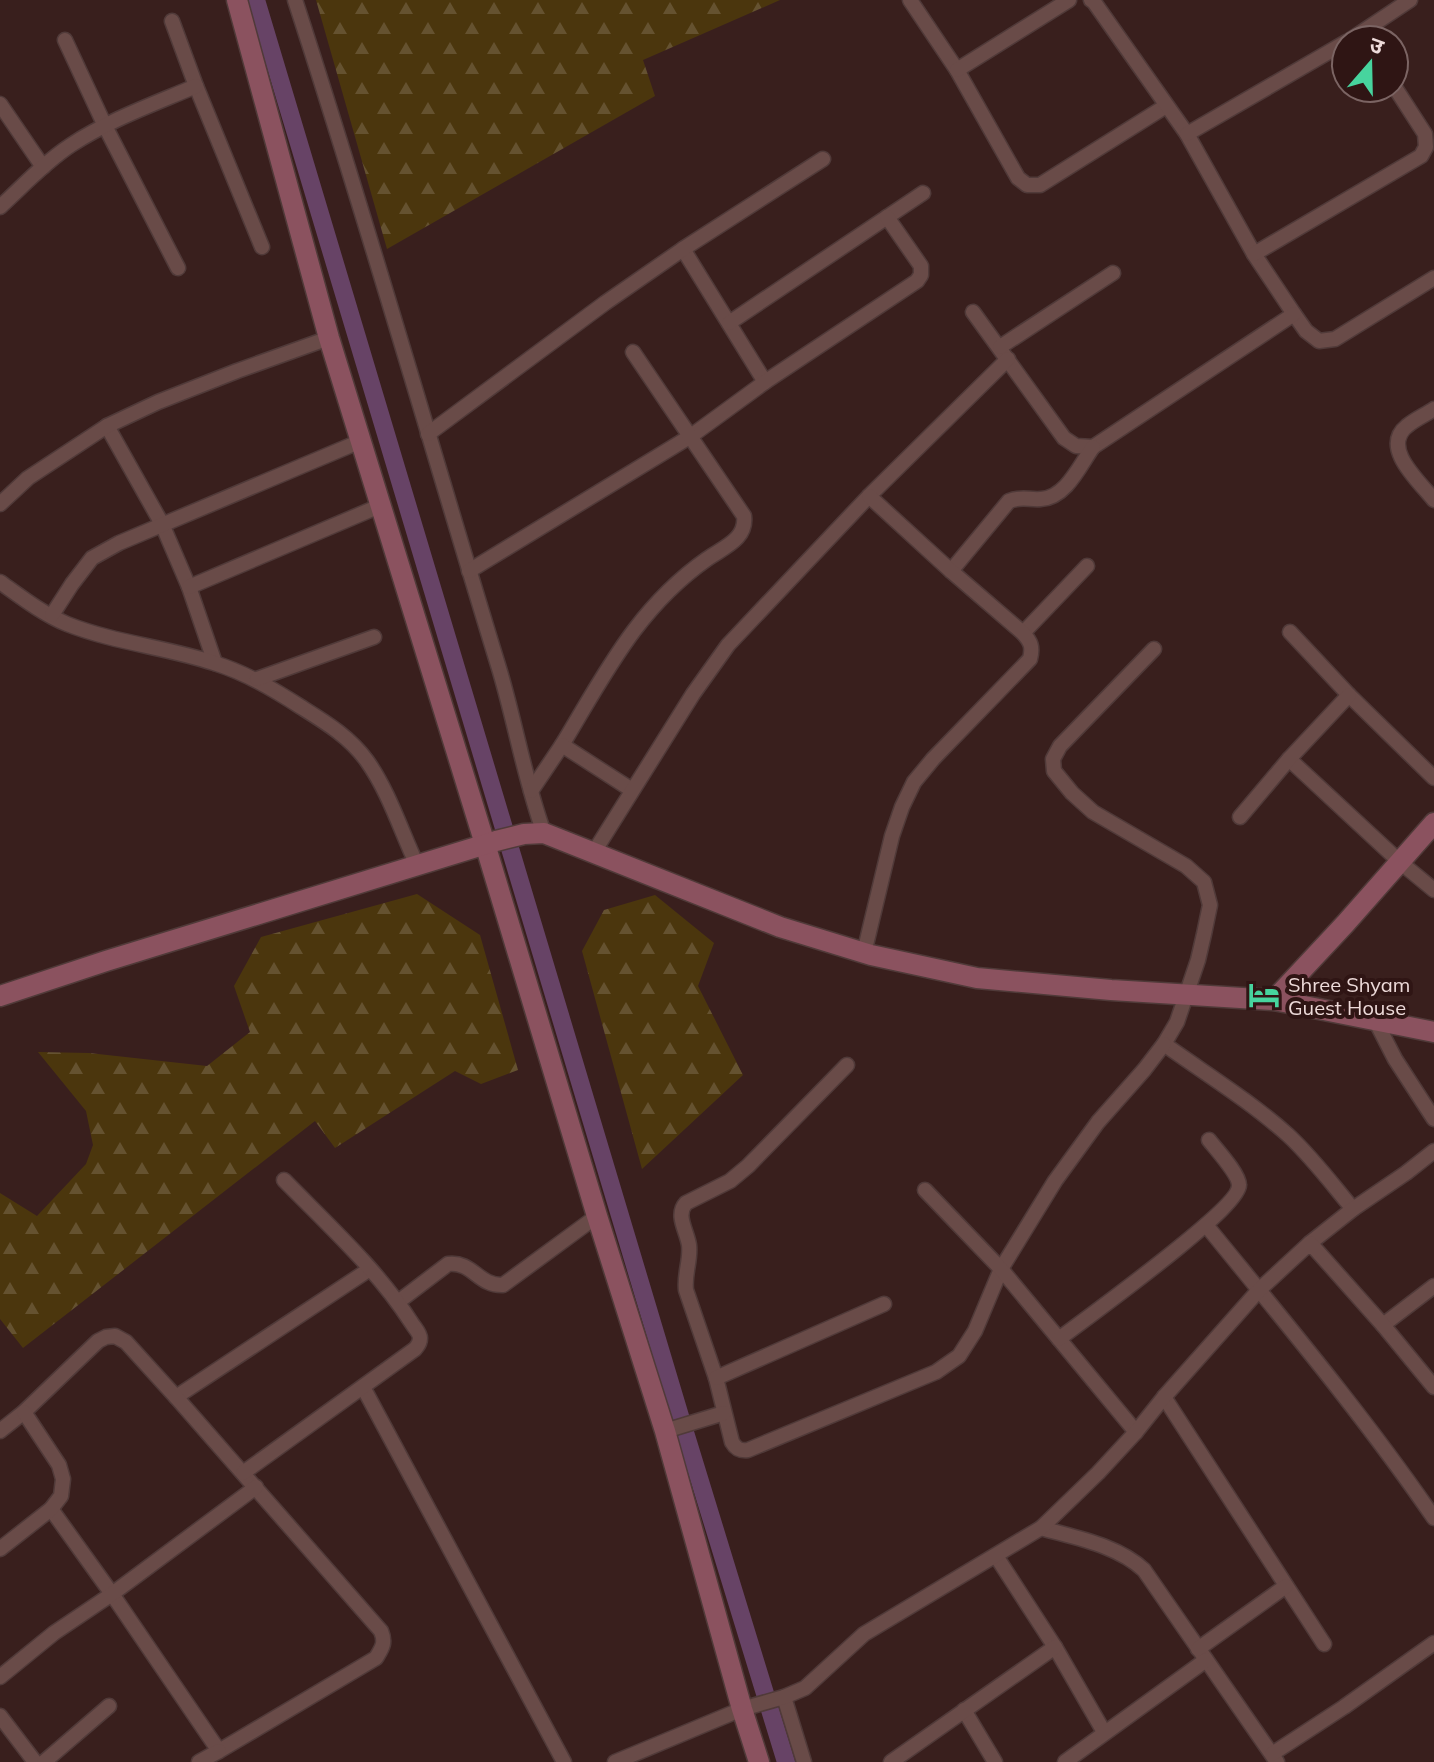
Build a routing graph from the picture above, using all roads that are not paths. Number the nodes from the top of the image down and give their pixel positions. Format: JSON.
{"nodes":[{"id":1,"x":237,"y":0,"type":"edge"},
{"id":2,"x":295,"y":0,"type":"edge"},
{"id":3,"x":910,"y":0,"type":"edge"},
{"id":4,"x":1069,"y":0,"type":"edge"},
{"id":5,"x":1091,"y":0,"type":"edge"},
{"id":6,"x":1410,"y":0,"type":"edge"},
{"id":7,"x":172,"y":21,"type":"dead end"},
{"id":8,"x":1376,"y":24,"type":"edge"},
{"id":9,"x":65,"y":40,"type":"dead end"},
{"id":10,"x":1330,"y":53,"type":"edge"},
{"id":11,"x":957,"y":70,"type":"junction"},
{"id":12,"x":196,"y":86,"type":"junction"},
{"id":13,"x":0,"y":104,"type":"edge"},
{"id":14,"x":1406,"y":104,"type":"edge"},
{"id":15,"x":1166,"y":106,"type":"junction"},
{"id":16,"x":105,"y":126,"type":"junction"},
{"id":17,"x":1187,"y":134,"type":"junction"},
{"id":18,"x":823,"y":159,"type":"dead end"},
{"id":19,"x":43,"y":167,"type":"junction"},
{"id":20,"x":923,"y":193,"type":"dead end"},
{"id":21,"x":0,"y":207,"type":"edge"},
{"id":22,"x":887,"y":217,"type":"junction"},
{"id":23,"x":262,"y":247,"type":"dead end"},
{"id":24,"x":683,"y":249,"type":"junction"},
{"id":25,"x":1254,"y":254,"type":"junction"},
{"id":26,"x":178,"y":268,"type":"dead end"},
{"id":27,"x":1113,"y":273,"type":"dead end"},
{"id":28,"x":1434,"y":278,"type":"edge"},
{"id":29,"x":973,"y":312,"type":"dead end"},
{"id":30,"x":1294,"y":314,"type":"junction"},
{"id":31,"x":729,"y":323,"type":"junction"},
{"id":32,"x":329,"y":338,"type":"junction"},
{"id":33,"x":633,"y":352,"type":"dead end"},
{"id":34,"x":1004,"y":353,"type":"junction"},
{"id":35,"x":765,"y":382,"type":"junction"},
{"id":36,"x":1434,"y":409,"type":"edge"},
{"id":37,"x":107,"y":426,"type":"junction"},
{"id":38,"x":428,"y":434,"type":"junction"},
{"id":39,"x":691,"y":436,"type":"junction"},
{"id":40,"x":361,"y":441,"type":"junction"},
{"id":41,"x":1093,"y":447,"type":"junction"},
{"id":42,"x":869,"y":496,"type":"junction"},
{"id":43,"x":1434,"y":500,"type":"edge"},
{"id":44,"x":0,"y":504,"type":"edge"},
{"id":45,"x":382,"y":505,"type":"junction"},
{"id":46,"x":162,"y":524,"type":"junction"},
{"id":47,"x":1087,"y":566,"type":"dead end"},
{"id":48,"x":469,"y":571,"type":"junction"},
{"id":49,"x":951,"y":571,"type":"junction"},
{"id":50,"x":0,"y":582,"type":"edge"},
{"id":51,"x":189,"y":587,"type":"junction"},
{"id":52,"x":52,"y":615,"type":"junction"},
{"id":53,"x":1290,"y":632,"type":"dead end"},
{"id":54,"x":1023,"y":633,"type":"junction"},
{"id":55,"x":374,"y":637,"type":"dead end"},
{"id":56,"x":1154,"y":649,"type":"dead end"},
{"id":57,"x":215,"y":663,"type":"junction"},
{"id":58,"x":257,"y":679,"type":"junction"},
{"id":59,"x":1349,"y":695,"type":"junction"},
{"id":60,"x":562,"y":745,"type":"junction"},
{"id":61,"x":1289,"y":759,"type":"junction"},
{"id":62,"x":1434,"y":778,"type":"edge"},
{"id":63,"x":632,"y":790,"type":"junction"},
{"id":64,"x":531,"y":791,"type":"junction"},
{"id":65,"x":1240,"y":817,"type":"dead end"},
{"id":66,"x":1434,"y":823,"type":"edge"},
{"id":67,"x":534,"y":834,"type":"junction"},
{"id":68,"x":491,"y":842,"type":"junction"},
{"id":69,"x":594,"y":852,"type":"junction"},
{"id":70,"x":1400,"y":862,"type":"junction"},
{"id":71,"x":417,"y":865,"type":"junction"},
{"id":72,"x":1434,"y":890,"type":"edge"},
{"id":73,"x":864,"y":953,"type":"junction"},
{"id":74,"x":1186,"y":994,"type":"junction"},
{"id":75,"x":0,"y":996,"type":"edge"},
{"id":76,"x":1274,"y":1000,"type":"junction"},
{"id":77,"x":1375,"y":1020,"type":"junction"},
{"id":78,"x":1434,"y":1032,"type":"edge"},
{"id":79,"x":1164,"y":1044,"type":"junction"},
{"id":80,"x":847,"y":1065,"type":"dead end"},
{"id":81,"x":1434,"y":1119,"type":"edge"},
{"id":82,"x":1209,"y":1140,"type":"dead end"},
{"id":83,"x":1434,"y":1151,"type":"edge"},
{"id":84,"x":284,"y":1180,"type":"dead end"},
{"id":85,"x":925,"y":1190,"type":"dead end"},
{"id":86,"x":1353,"y":1209,"type":"junction"},
{"id":87,"x":597,"y":1216,"type":"junction"},
{"id":88,"x":1206,"y":1225,"type":"junction"},
{"id":89,"x":1310,"y":1243,"type":"junction"},
{"id":90,"x":370,"y":1269,"type":"junction"},
{"id":91,"x":1001,"y":1269,"type":"junction"},
{"id":92,"x":1434,"y":1286,"type":"edge"},
{"id":93,"x":1259,"y":1290,"type":"junction"},
{"id":94,"x":398,"y":1302,"type":"junction"},
{"id":95,"x":884,"y":1304,"type":"dead end"},
{"id":96,"x":1383,"y":1325,"type":"junction"},
{"id":97,"x":1059,"y":1339,"type":"junction"},
{"id":98,"x":716,"y":1378,"type":"junction"},
{"id":99,"x":363,"y":1387,"type":"junction"},
{"id":100,"x":1434,"y":1387,"type":"edge"},
{"id":101,"x":176,"y":1397,"type":"junction"},
{"id":102,"x":1164,"y":1397,"type":"junction"},
{"id":103,"x":24,"y":1412,"type":"junction"},
{"id":104,"x":724,"y":1413,"type":"junction"},
{"id":105,"x":672,"y":1429,"type":"junction"},
{"id":106,"x":0,"y":1431,"type":"edge"},
{"id":107,"x":1136,"y":1432,"type":"junction"},
{"id":108,"x":243,"y":1473,"type":"junction"},
{"id":109,"x":256,"y":1487,"type":"junction"},
{"id":110,"x":51,"y":1509,"type":"junction"},
{"id":111,"x":1434,"y":1518,"type":"edge"},
{"id":112,"x":1041,"y":1528,"type":"junction"},
{"id":113,"x":0,"y":1549,"type":"edge"},
{"id":114,"x":996,"y":1556,"type":"junction"},
{"id":115,"x":1286,"y":1586,"type":"junction"},
{"id":116,"x":112,"y":1594,"type":"junction"},
{"id":117,"x":1434,"y":1643,"type":"edge"},
{"id":118,"x":1324,"y":1644,"type":"dead end"},
{"id":119,"x":1055,"y":1647,"type":"junction"},
{"id":120,"x":1202,"y":1654,"type":"junction"},
{"id":121,"x":0,"y":1677,"type":"edge"},
{"id":122,"x":784,"y":1697,"type":"junction"},
{"id":123,"x":109,"y":1706,"type":"dead end"},
{"id":124,"x":747,"y":1707,"type":"junction"},
{"id":125,"x":964,"y":1710,"type":"junction"},
{"id":126,"x":0,"y":1716,"type":"edge"},
{"id":127,"x":1104,"y":1732,"type":"junction"},
{"id":128,"x":219,"y":1751,"type":"junction"},
{"id":129,"x":1275,"y":1758,"type":"edge"},
{"id":130,"x":35,"y":1762,"type":"edge"},
{"id":131,"x":44,"y":1762,"type":"edge"},
{"id":132,"x":199,"y":1762,"type":"edge"},
{"id":133,"x":564,"y":1762,"type":"edge"},
{"id":134,"x":615,"y":1762,"type":"edge"},
{"id":135,"x":759,"y":1762,"type":"edge"},
{"id":136,"x":804,"y":1762,"type":"edge"},
{"id":137,"x":891,"y":1762,"type":"edge"},
{"id":138,"x":995,"y":1762,"type":"edge"},
{"id":139,"x":1065,"y":1762,"type":"edge"}],
"edges":[{"from":1,"to":32,"type":"street"},
{"from":2,"to":38,"type":"street"},
{"from":3,"to":11,"type":"street"},
{"from":4,"to":11,"type":"street"},
{"from":5,"to":15,"type":"street"},
{"from":6,"to":8,"type":"street"},
{"from":7,"to":12,"type":"street"},
{"from":9,"to":16,"type":"street"},
{"from":10,"to":17,"type":"street"},
{"from":11,"to":15,"type":"street"},
{"from":12,"to":16,"type":"street"},
{"from":12,"to":23,"type":"street"},
{"from":13,"to":19,"type":"street"},
{"from":14,"to":25,"type":"street"},
{"from":15,"to":17,"type":"street"},
{"from":16,"to":19,"type":"street"},
{"from":16,"to":26,"type":"street"},
{"from":17,"to":25,"type":"street"},
{"from":18,"to":24,"type":"street"},
{"from":19,"to":21,"type":"street"},
{"from":20,"to":22,"type":"street"},
{"from":22,"to":31,"type":"street"},
{"from":22,"to":35,"type":"street"},
{"from":24,"to":31,"type":"street"},
{"from":24,"to":38,"type":"street"},
{"from":25,"to":30,"type":"street"},
{"from":27,"to":34,"type":"street"},
{"from":28,"to":30,"type":"street"},
{"from":29,"to":34,"type":"street"},
{"from":30,"to":41,"type":"street"},
{"from":31,"to":35,"type":"street"},
{"from":32,"to":37,"type":"street"},
{"from":32,"to":40,"type":"street"},
{"from":33,"to":39,"type":"street"},
{"from":34,"to":41,"type":"street"},
{"from":34,"to":42,"type":"street"},
{"from":35,"to":39,"type":"street"},
{"from":36,"to":43,"type":"street"},
{"from":37,"to":44,"type":"street"},
{"from":37,"to":46,"type":"street"},
{"from":38,"to":48,"type":"street"},
{"from":39,"to":48,"type":"street"},
{"from":39,"to":60,"type":"street"},
{"from":40,"to":45,"type":"street"},
{"from":40,"to":46,"type":"street"},
{"from":41,"to":49,"type":"street"},
{"from":42,"to":49,"type":"street"},
{"from":42,"to":63,"type":"street"},
{"from":45,"to":51,"type":"street"},
{"from":45,"to":68,"type":"street"},
{"from":46,"to":51,"type":"street"},
{"from":46,"to":52,"type":"street"},
{"from":47,"to":54,"type":"street"},
{"from":48,"to":64,"type":"street"},
{"from":49,"to":54,"type":"street"},
{"from":50,"to":52,"type":"street"},
{"from":51,"to":57,"type":"street"},
{"from":52,"to":57,"type":"street"},
{"from":53,"to":59,"type":"street"},
{"from":54,"to":73,"type":"street"},
{"from":55,"to":58,"type":"street"},
{"from":56,"to":74,"type":"street"},
{"from":57,"to":58,"type":"street"},
{"from":58,"to":71,"type":"street"},
{"from":59,"to":61,"type":"street"},
{"from":59,"to":62,"type":"street"},
{"from":60,"to":63,"type":"street"},
{"from":60,"to":64,"type":"street"},
{"from":61,"to":65,"type":"street"},
{"from":61,"to":70,"type":"street"},
{"from":63,"to":69,"type":"street"},
{"from":64,"to":67,"type":"street"},
{"from":66,"to":70,"type":"street"},
{"from":67,"to":68,"type":"street"},
{"from":67,"to":69,"type":"street"},
{"from":68,"to":71,"type":"street"},
{"from":68,"to":87,"type":"street"},
{"from":69,"to":73,"type":"street"},
{"from":70,"to":72,"type":"street"},
{"from":70,"to":76,"type":"street"},
{"from":71,"to":75,"type":"street"},
{"from":73,"to":74,"type":"street"},
{"from":74,"to":76,"type":"street"},
{"from":74,"to":79,"type":"street"},
{"from":76,"to":77,"type":"street"},
{"from":77,"to":78,"type":"street"},
{"from":77,"to":81,"type":"street"},
{"from":79,"to":86,"type":"street"},
{"from":79,"to":91,"type":"street"},
{"from":80,"to":98,"type":"street"},
{"from":82,"to":88,"type":"street"},
{"from":83,"to":86,"type":"street"},
{"from":84,"to":90,"type":"street"},
{"from":85,"to":91,"type":"street"},
{"from":86,"to":89,"type":"street"},
{"from":87,"to":94,"type":"street"},
{"from":87,"to":105,"type":"street"},
{"from":88,"to":93,"type":"street"},
{"from":88,"to":97,"type":"street"},
{"from":89,"to":93,"type":"street"},
{"from":89,"to":96,"type":"street"},
{"from":90,"to":94,"type":"street"},
{"from":90,"to":101,"type":"street"},
{"from":91,"to":97,"type":"street"},
{"from":91,"to":104,"type":"street"},
{"from":92,"to":96,"type":"street"},
{"from":93,"to":102,"type":"street"},
{"from":93,"to":111,"type":"street"},
{"from":94,"to":99,"type":"street"},
{"from":95,"to":98,"type":"street"},
{"from":96,"to":100,"type":"street"},
{"from":97,"to":107,"type":"street"},
{"from":98,"to":104,"type":"street"},
{"from":99,"to":108,"type":"street"},
{"from":99,"to":133,"type":"street"},
{"from":101,"to":103,"type":"street"},
{"from":101,"to":108,"type":"street"},
{"from":102,"to":107,"type":"street"},
{"from":102,"to":115,"type":"street"},
{"from":103,"to":106,"type":"street"},
{"from":103,"to":110,"type":"street"},
{"from":104,"to":105,"type":"street"},
{"from":105,"to":124,"type":"street"},
{"from":107,"to":112,"type":"street"},
{"from":108,"to":109,"type":"street"},
{"from":109,"to":116,"type":"street"},
{"from":109,"to":128,"type":"street"},
{"from":110,"to":113,"type":"street"},
{"from":110,"to":116,"type":"street"},
{"from":112,"to":114,"type":"street"},
{"from":112,"to":120,"type":"street"},
{"from":114,"to":119,"type":"street"},
{"from":114,"to":122,"type":"street"},
{"from":115,"to":118,"type":"street"},
{"from":115,"to":120,"type":"street"},
{"from":116,"to":121,"type":"street"},
{"from":116,"to":128,"type":"street"},
{"from":117,"to":129,"type":"street"},
{"from":119,"to":125,"type":"street"},
{"from":119,"to":127,"type":"street"},
{"from":120,"to":127,"type":"street"},
{"from":120,"to":129,"type":"street"},
{"from":122,"to":124,"type":"street"},
{"from":122,"to":136,"type":"street"},
{"from":123,"to":131,"type":"street"},
{"from":124,"to":134,"type":"street"},
{"from":124,"to":135,"type":"street"},
{"from":125,"to":137,"type":"street"},
{"from":125,"to":138,"type":"street"},
{"from":126,"to":130,"type":"street"},
{"from":127,"to":139,"type":"street"},
{"from":128,"to":132,"type":"street"}]}
